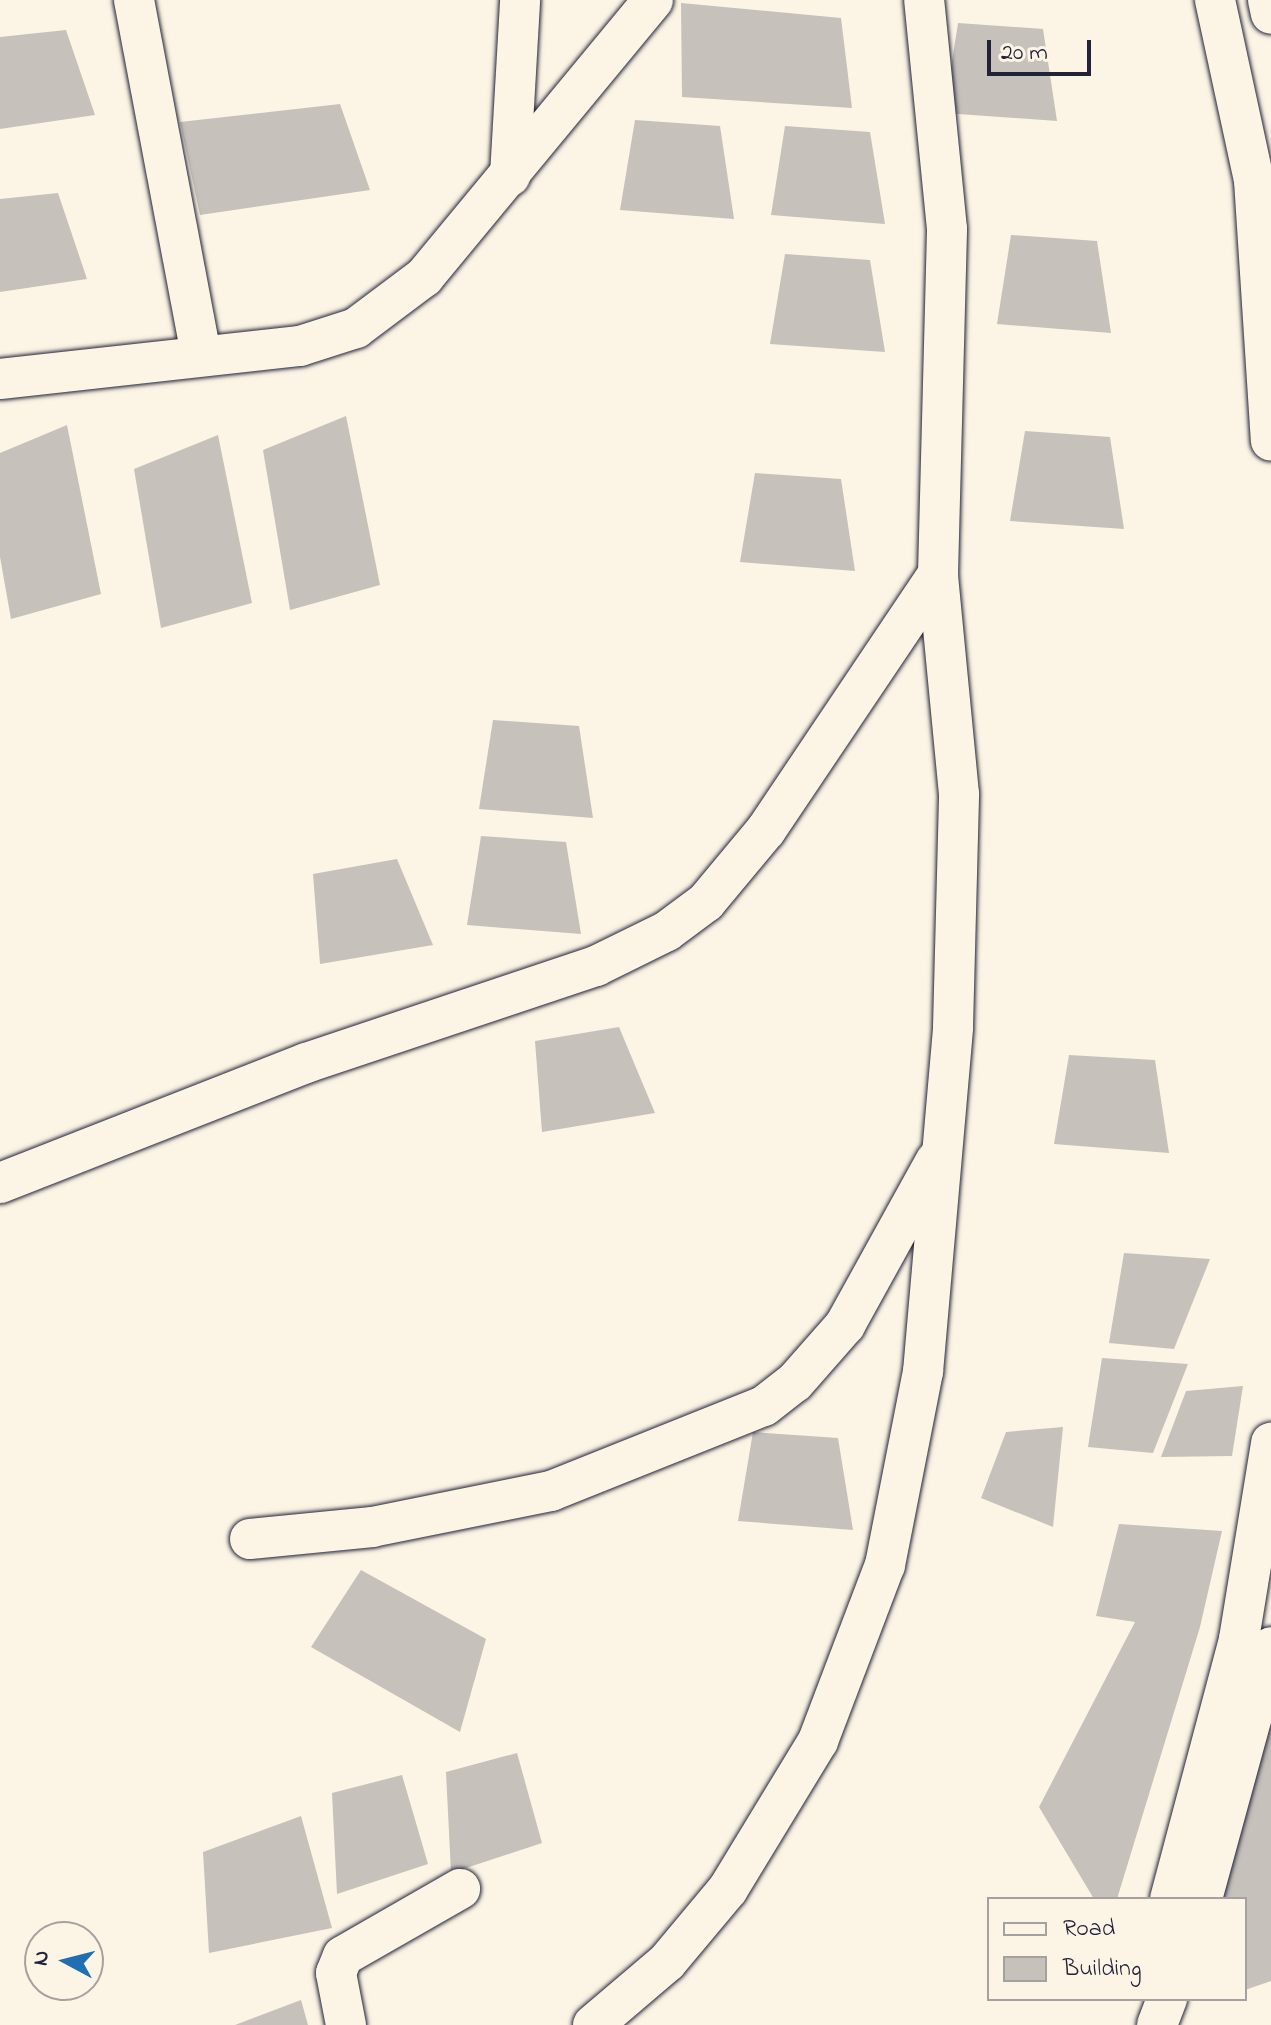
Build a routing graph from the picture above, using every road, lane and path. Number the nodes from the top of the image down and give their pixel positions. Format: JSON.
{"nodes":[{"id":1,"x":134,"y":0,"type":"edge"},
{"id":2,"x":520,"y":0,"type":"edge"},
{"id":3,"x":653,"y":0,"type":"edge"},
{"id":4,"x":924,"y":0,"type":"edge"},
{"id":5,"x":1215,"y":0,"type":"edge"},
{"id":6,"x":1268,"y":0,"type":"edge"},
{"id":7,"x":1271,"y":14,"type":"edge"},
{"id":8,"x":510,"y":176,"type":"junction"},
{"id":9,"x":201,"y":355,"type":"junction"},
{"id":10,"x":0,"y":379,"type":"edge"},
{"id":11,"x":1271,"y":440,"type":"edge"},
{"id":12,"x":938,"y":574,"type":"junction"},
{"id":13,"x":945,"y":1143,"type":"junction"},
{"id":14,"x":0,"y":1183,"type":"edge"},
{"id":15,"x":1271,"y":1443,"type":"edge"},
{"id":16,"x":250,"y":1539,"type":"dead end"},
{"id":17,"x":1271,"y":1647,"type":"edge"},
{"id":18,"x":460,"y":1889,"type":"dead end"},
{"id":19,"x":1171,"y":1897,"type":"edge"},
{"id":20,"x":1203,"y":1897,"type":"edge"},
{"id":21,"x":1136,"y":2001,"type":"edge"},
{"id":22,"x":1166,"y":2001,"type":"edge"},
{"id":23,"x":346,"y":2025,"type":"edge"},
{"id":24,"x":593,"y":2025,"type":"edge"},
{"id":25,"x":1128,"y":2025,"type":"edge"},
{"id":26,"x":1157,"y":2025,"type":"edge"}],
"edges":[{"from":1,"to":9,"type":"street"},
{"from":2,"to":8,"type":"street"},
{"from":3,"to":8,"type":"street"},
{"from":4,"to":12,"type":"street"},
{"from":5,"to":11,"type":"street"},
{"from":6,"to":7,"type":"street"},
{"from":8,"to":9,"type":"street"},
{"from":9,"to":10,"type":"street"},
{"from":12,"to":13,"type":"street"},
{"from":12,"to":14,"type":"street"},
{"from":13,"to":16,"type":"street"},
{"from":13,"to":24,"type":"street"},
{"from":15,"to":19,"type":"street"},
{"from":17,"to":20,"type":"street"},
{"from":18,"to":23,"type":"street"},
{"from":21,"to":25,"type":"street"},
{"from":22,"to":26,"type":"street"}]}
